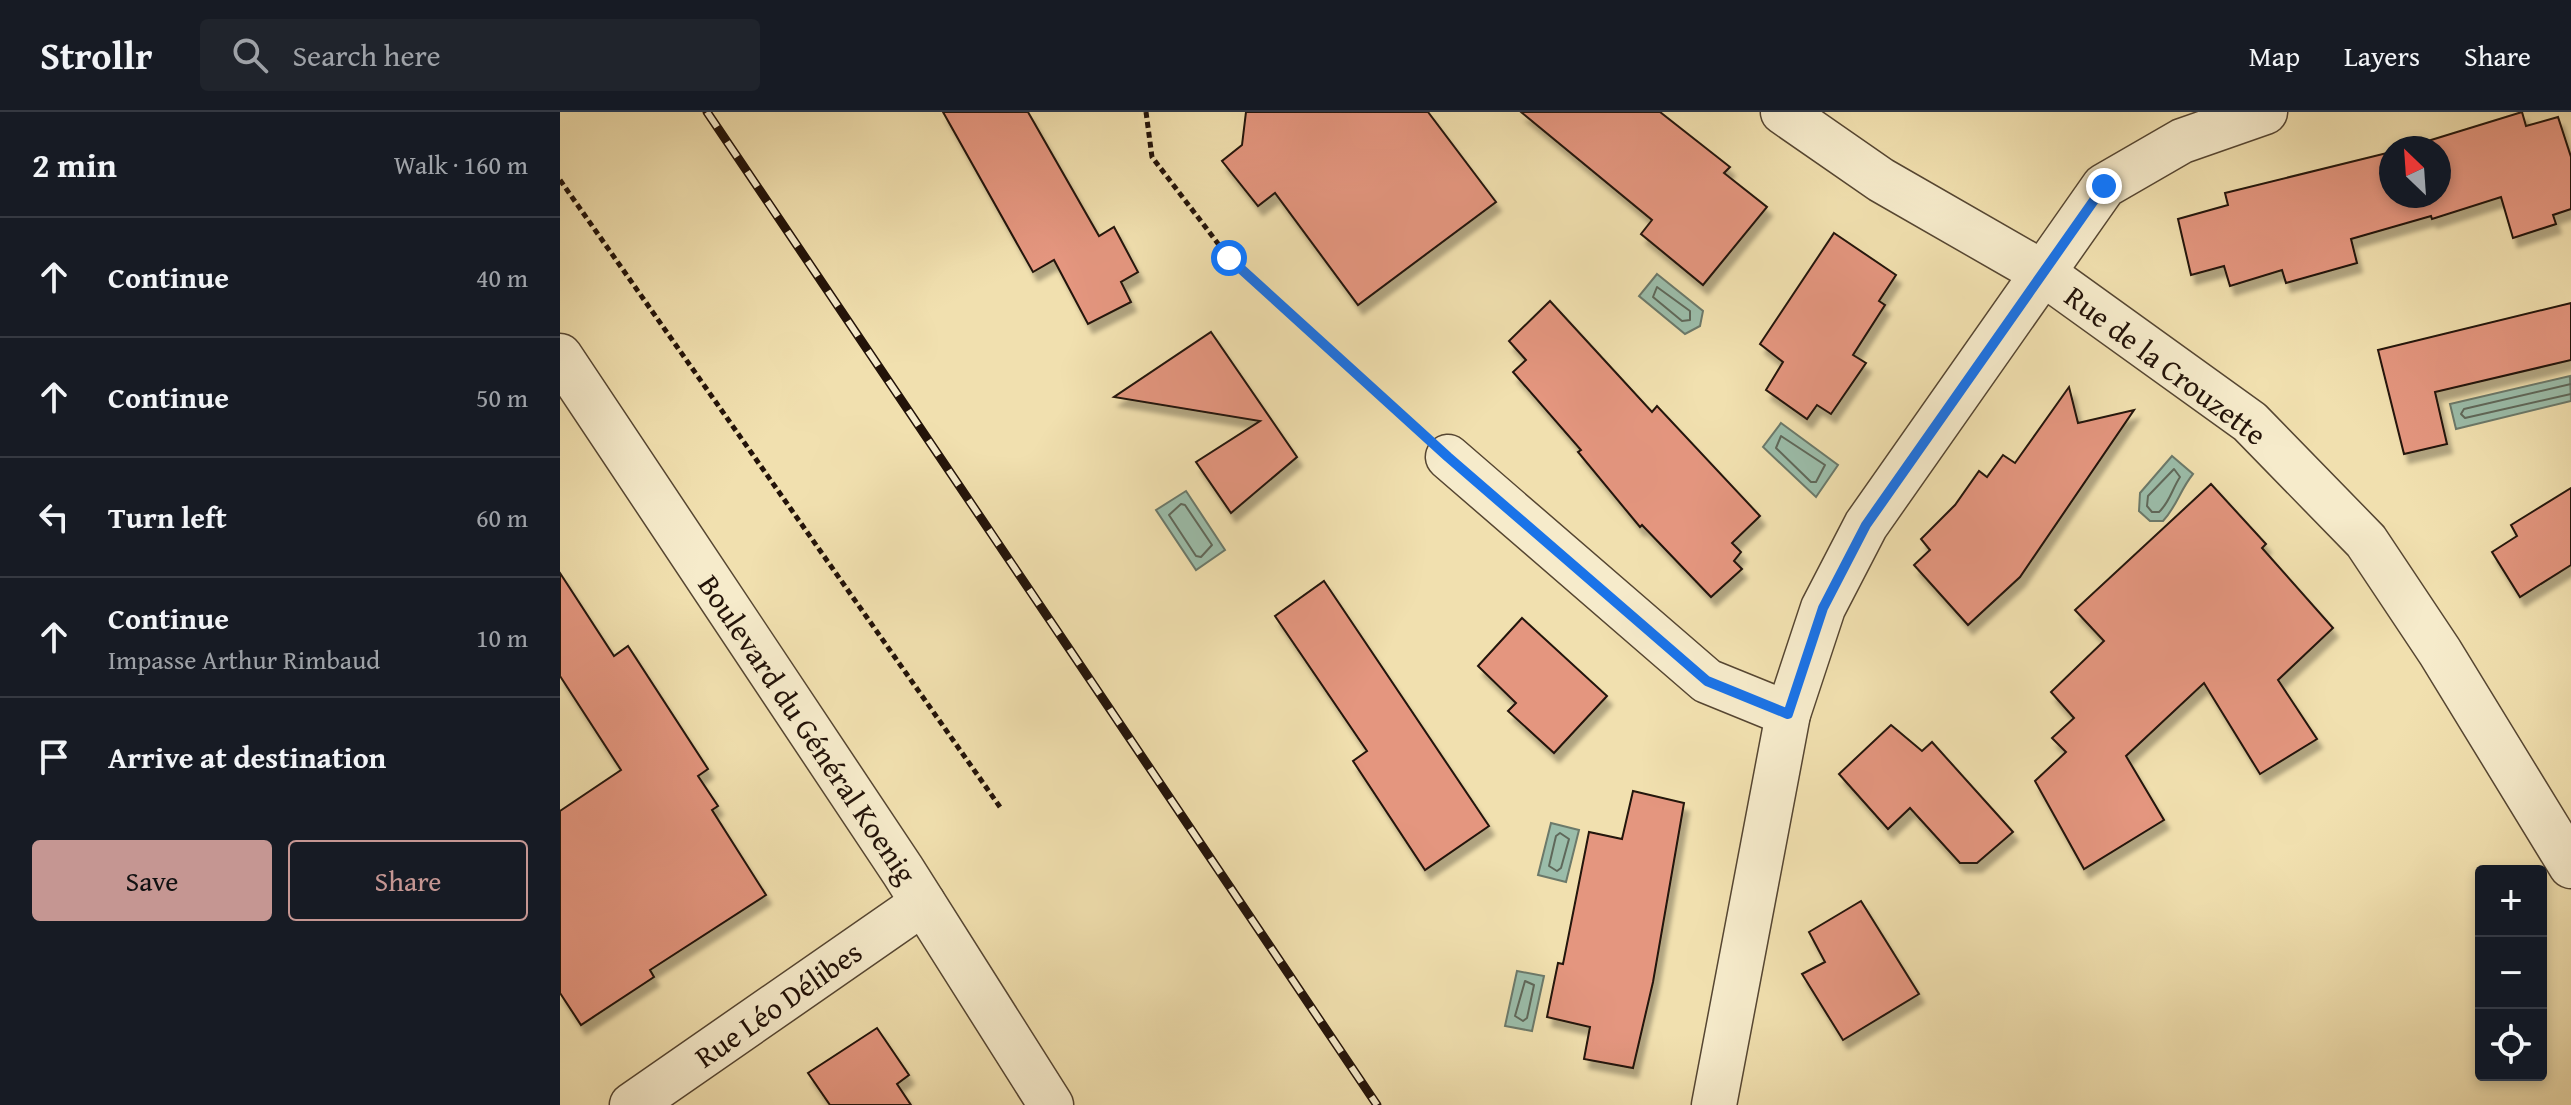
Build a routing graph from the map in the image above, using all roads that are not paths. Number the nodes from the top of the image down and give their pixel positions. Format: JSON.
{"nodes":[{"id":1,"x":1783,"y":112,"type":"edge"},
{"id":2,"x":2265,"y":112,"type":"edge"},
{"id":3,"x":2043,"y":273,"type":"junction"},
{"id":4,"x":560,"y":356,"type":"edge"},
{"id":5,"x":1448,"y":457,"type":"road end"},
{"id":6,"x":1788,"y":714,"type":"junction"},
{"id":7,"x":2571,"y":866,"type":"edge"},
{"id":8,"x":923,"y":903,"type":"junction"},
{"id":9,"x":632,"y":1105,"type":"edge"},
{"id":10,"x":1051,"y":1105,"type":"edge"},
{"id":11,"x":1714,"y":1105,"type":"edge"}],
"edges":[{"from":1,"to":3,"type":"street","name":"Rue de la Crouzette"},
{"from":2,"to":3,"type":"street"},
{"from":3,"to":6,"type":"street"},
{"from":3,"to":7,"type":"street","name":"Rue de la Crouzette"},
{"from":4,"to":8,"type":"street","name":"Boulevard du Général Koenig"},
{"from":5,"to":6,"type":"street"},
{"from":6,"to":11,"type":"street"},
{"from":8,"to":9,"type":"street","name":"Rue Léo Délibes"},
{"from":8,"to":10,"type":"street","name":"Boulevard du Général Koenig"}]}
